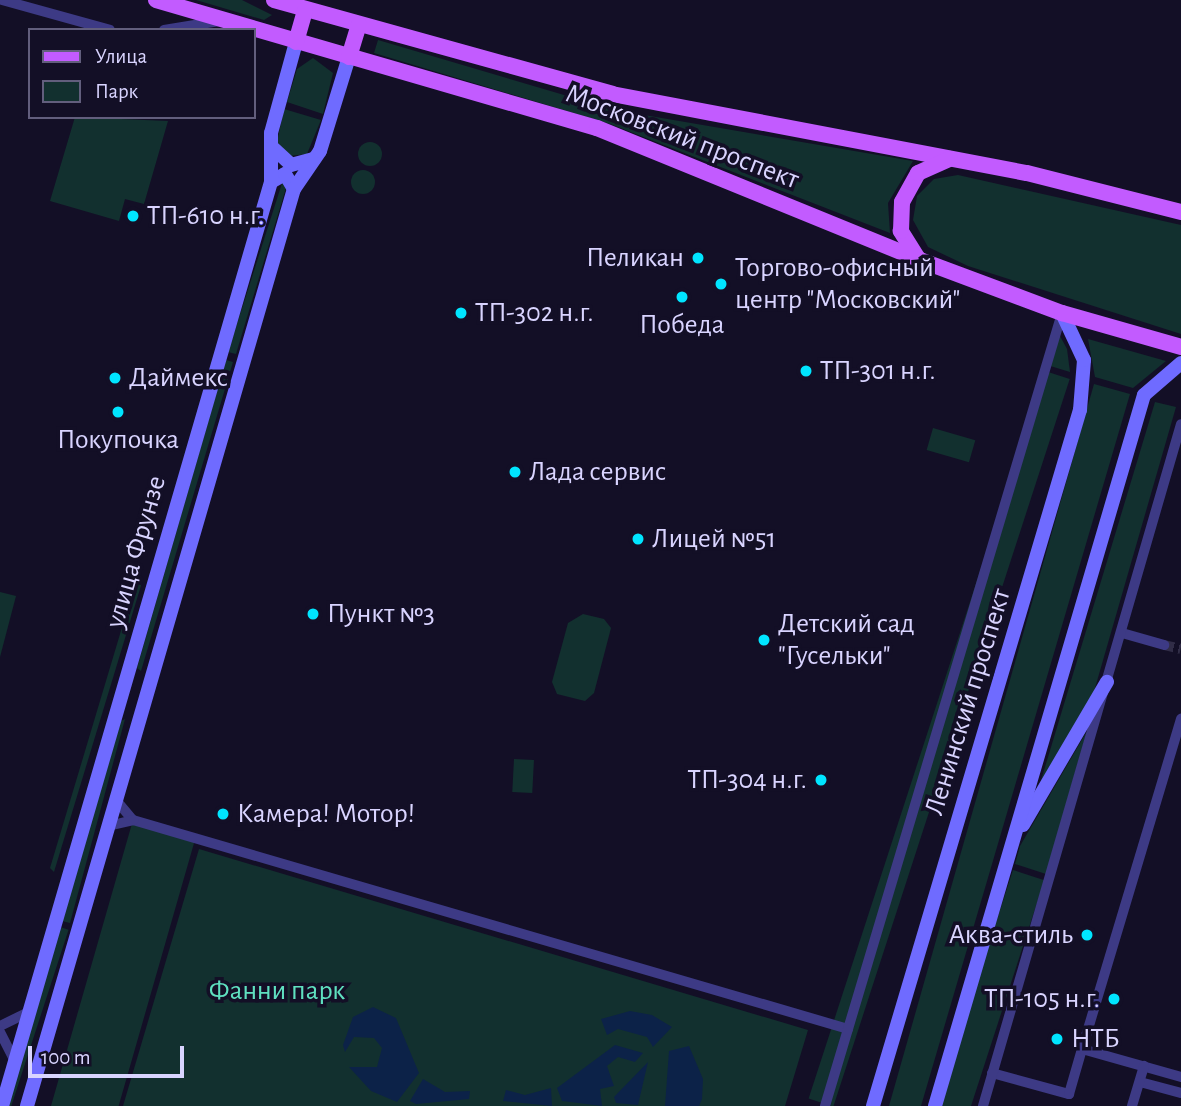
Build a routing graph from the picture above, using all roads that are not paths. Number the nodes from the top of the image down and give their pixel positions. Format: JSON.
{"nodes":[{"id":1,"x":2,"y":0,"type":"edge"},
{"id":2,"x":156,"y":0,"type":"edge"},
{"id":3,"x":274,"y":0,"type":"edge"},
{"id":4,"x":305,"y":10,"type":"junction"},
{"id":5,"x":223,"y":20,"type":"junction"},
{"id":6,"x":359,"y":25,"type":"junction"},
{"id":7,"x":103,"y":28,"type":"edge"},
{"id":8,"x":176,"y":28,"type":"edge"},
{"id":9,"x":250,"y":28,"type":"edge"},
{"id":10,"x":256,"y":30,"type":"edge"},
{"id":11,"x":296,"y":42,"type":"junction"},
{"id":12,"x":349,"y":57,"type":"junction"},
{"id":13,"x":271,"y":146,"type":"junction"},
{"id":14,"x":314,"y":159,"type":"junction"},
{"id":15,"x":952,"y":159,"type":"junction"},
{"id":16,"x":271,"y":182,"type":"junction"},
{"id":17,"x":295,"y":189,"type":"junction"},
{"id":18,"x":1181,"y":212,"type":"edge"},
{"id":19,"x":920,"y":260,"type":"junction"},
{"id":20,"x":1062,"y":313,"type":"junction"},
{"id":21,"x":1181,"y":347,"type":"edge"},
{"id":22,"x":1181,"y":363,"type":"edge"},
{"id":23,"x":1181,"y":425,"type":"edge"},
{"id":24,"x":1122,"y":633,"type":"junction"},
{"id":25,"x":1164,"y":645,"type":"tunnel mouth"},
{"id":26,"x":130,"y":668,"type":"junction"},
{"id":27,"x":153,"y":675,"type":"junction"},
{"id":28,"x":1107,"y":682,"type":"junction"},
{"id":29,"x":1181,"y":718,"type":"edge"},
{"id":30,"x":114,"y":720,"type":"junction"},
{"id":31,"x":137,"y":727,"type":"junction"},
{"id":32,"x":116,"y":800,"type":"junction"},
{"id":33,"x":133,"y":820,"type":"junction"},
{"id":34,"x":108,"y":826,"type":"junction"},
{"id":35,"x":1011,"y":844,"type":"junction"},
{"id":36,"x":30,"y":1012,"type":"junction"},
{"id":37,"x":0,"y":1026,"type":"edge"},
{"id":38,"x":848,"y":1030,"type":"junction"},
{"id":39,"x":0,"y":1032,"type":"edge"},
{"id":40,"x":1082,"y":1049,"type":"junction"},
{"id":41,"x":15,"y":1062,"type":"junction"},
{"id":42,"x":1144,"y":1066,"type":"junction"},
{"id":43,"x":992,"y":1073,"type":"junction"},
{"id":44,"x":1181,"y":1077,"type":"edge"},
{"id":45,"x":1140,"y":1082,"type":"junction"},
{"id":46,"x":1181,"y":1093,"type":"edge"},
{"id":47,"x":2,"y":1106,"type":"edge"},
{"id":48,"x":27,"y":1106,"type":"edge"},
{"id":49,"x":825,"y":1106,"type":"edge"},
{"id":50,"x":873,"y":1106,"type":"edge"},
{"id":51,"x":935,"y":1106,"type":"edge"},
{"id":52,"x":983,"y":1106,"type":"edge"},
{"id":53,"x":1132,"y":1106,"type":"edge"}],
"edges":[{"from":1,"to":7,"type":"street"},
{"from":2,"to":5,"type":"main road","name":"Московский проспект"},
{"from":3,"to":4,"type":"main road","name":"Московский проспект"},
{"from":4,"to":6,"type":"main road","name":"Московский проспект"},
{"from":4,"to":11,"type":"main road","name":"улица Фрунзе"},
{"from":5,"to":8,"type":"street"},
{"from":5,"to":9,"type":"main road","name":"Московский проспект"},
{"from":6,"to":12,"type":"main road","name":"улица Фрунзе"},
{"from":6,"to":15,"type":"main road","name":"Московский проспект"},
{"from":10,"to":11,"type":"main road","name":"Московский проспект"},
{"from":11,"to":12,"type":"main road","name":"Московский проспект"},
{"from":11,"to":13,"type":"main road","name":"улица Фрунзе"},
{"from":12,"to":14,"type":"main road","name":"улица Фрунзе"},
{"from":12,"to":19,"type":"main road","name":"Московский проспект"},
{"from":13,"to":14,"type":"main road"},
{"from":13,"to":16,"type":"main road","name":"улица Фрунзе"},
{"from":14,"to":17,"type":"main road","name":"улица Фрунзе"},
{"from":15,"to":18,"type":"main road","name":"Московский проспект"},
{"from":15,"to":19,"type":"main road"},
{"from":16,"to":17,"type":"main road"},
{"from":16,"to":26,"type":"main road","name":"улица Фрунзе"},
{"from":17,"to":27,"type":"main road","name":"улица Фрунзе"},
{"from":19,"to":20,"type":"main road","name":"Московский проспект"},
{"from":20,"to":21,"type":"main road","name":"Московский проспект"},
{"from":20,"to":38,"type":"street"},
{"from":20,"to":50,"type":"main road","name":"Ленинский проспект"},
{"from":22,"to":35,"type":"main road"},
{"from":23,"to":24,"type":"street"},
{"from":24,"to":25,"type":"street"},
{"from":24,"to":28,"type":"street"},
{"from":26,"to":27,"type":"main road"},
{"from":26,"to":30,"type":"main road","name":"улица Фрунзе"},
{"from":27,"to":31,"type":"main road","name":"улица Фрунзе"},
{"from":28,"to":35,"type":"main road"},
{"from":28,"to":43,"type":"street"},
{"from":29,"to":40,"type":"street"},
{"from":30,"to":31,"type":"main road"},
{"from":30,"to":36,"type":"main road","name":"улица Фрунзе"},
{"from":31,"to":32,"type":"main road","name":"улица Фрунзе"},
{"from":32,"to":33,"type":"street"},
{"from":32,"to":34,"type":"main road","name":"улица Фрунзе"},
{"from":33,"to":34,"type":"street"},
{"from":33,"to":38,"type":"street"},
{"from":34,"to":48,"type":"main road","name":"улица Фрунзе"},
{"from":35,"to":51,"type":"main road"},
{"from":36,"to":37,"type":"street"},
{"from":36,"to":41,"type":"main road","name":"улица Фрунзе"},
{"from":38,"to":49,"type":"street"},
{"from":39,"to":41,"type":"street"},
{"from":40,"to":42,"type":"street"},
{"from":40,"to":43,"type":"street"},
{"from":41,"to":47,"type":"main road","name":"улица Фрунзе"},
{"from":42,"to":44,"type":"street"},
{"from":42,"to":45,"type":"street"},
{"from":43,"to":52,"type":"street"},
{"from":45,"to":46,"type":"street"},
{"from":45,"to":53,"type":"street"}]}
